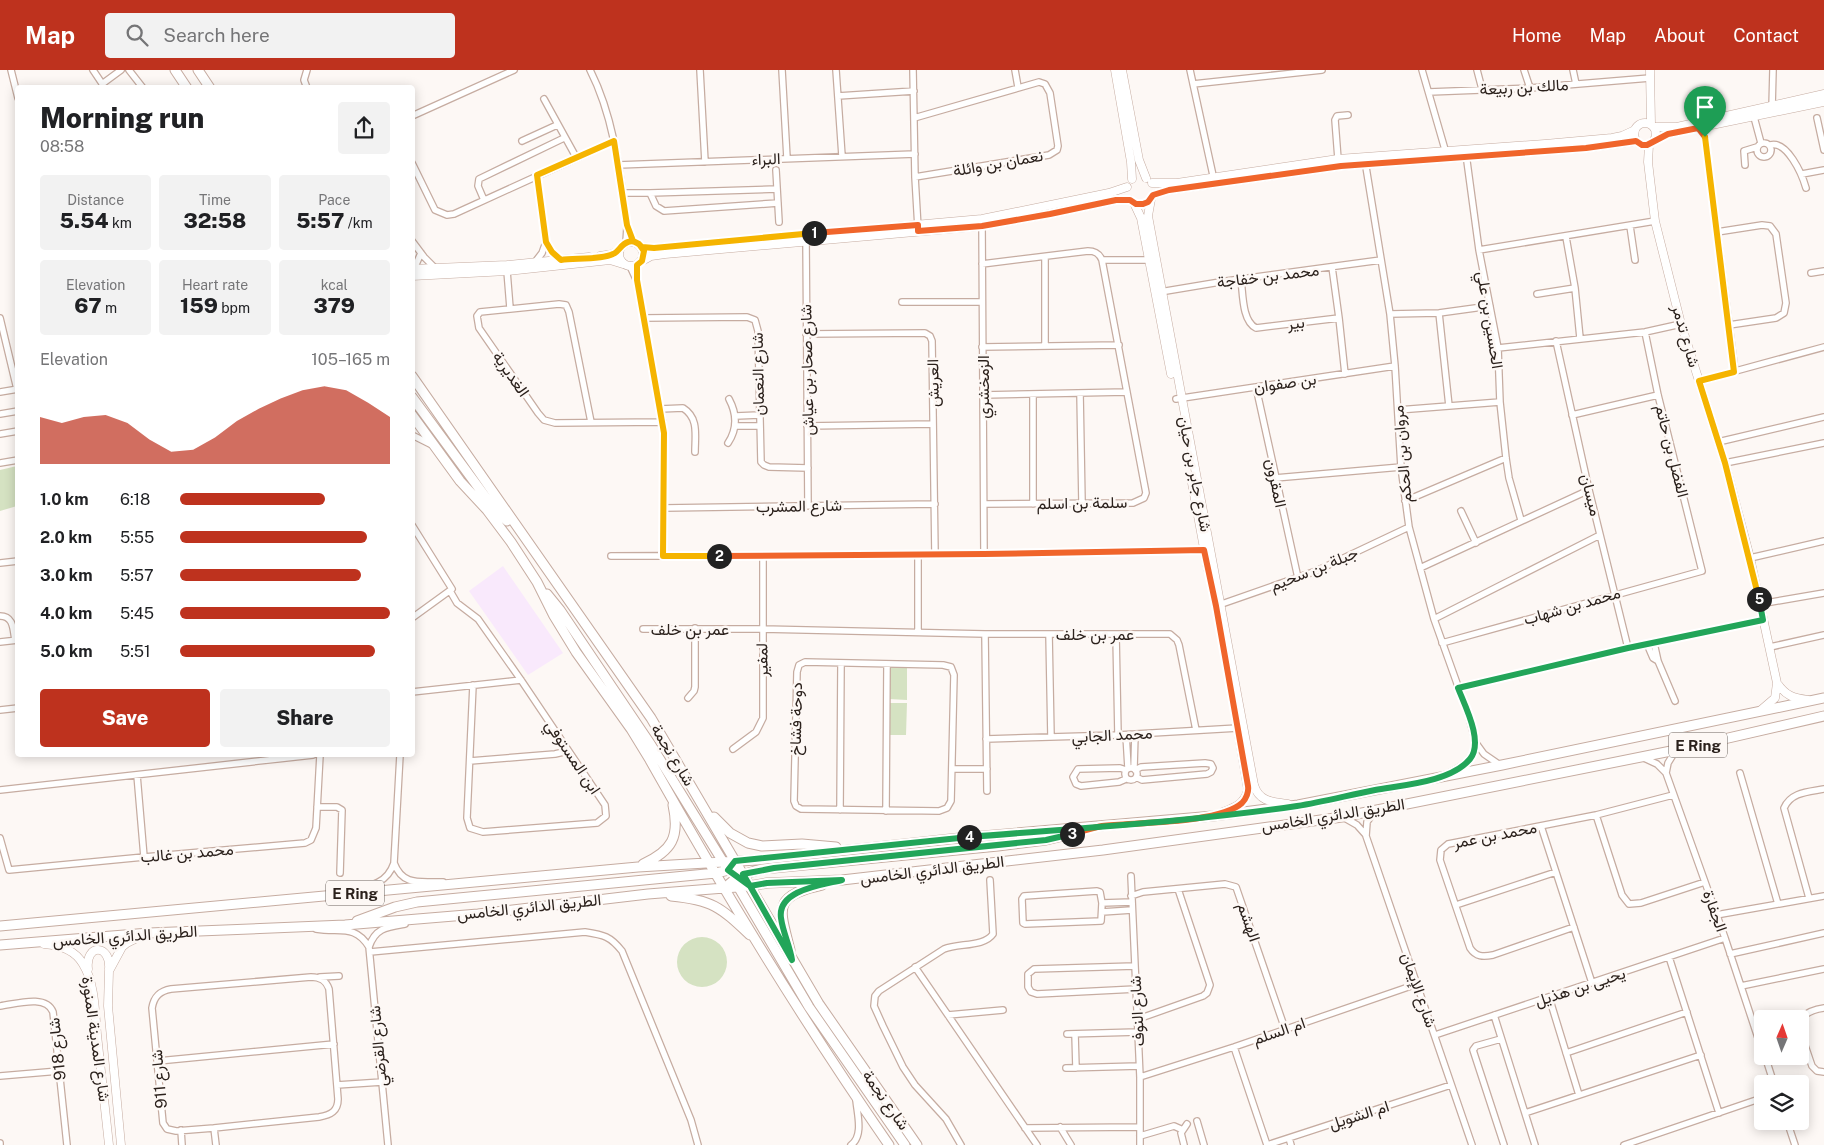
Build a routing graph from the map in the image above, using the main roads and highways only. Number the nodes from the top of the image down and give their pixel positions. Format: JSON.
{"nodes":[{"id":1,"x":175,"y":70,"type":"edge"},
{"id":2,"x":198,"y":70,"type":"edge"},
{"id":3,"x":185,"y":85,"type":"edge"},
{"id":4,"x":208,"y":85,"type":"edge"},
{"id":5,"x":415,"y":380,"type":"edge"},
{"id":6,"x":415,"y":401,"type":"edge"},
{"id":7,"x":415,"y":419,"type":"edge"},
{"id":8,"x":520,"y":533,"type":"junction"},
{"id":9,"x":537,"y":582,"type":"junction"},
{"id":10,"x":1824,"y":698,"type":"edge"},
{"id":11,"x":1824,"y":716,"type":"edge"},
{"id":12,"x":671,"y":798,"type":"junction"},
{"id":13,"x":705,"y":809,"type":"junction"},
{"id":14,"x":1100,"y":826,"type":"junction"},
{"id":15,"x":849,"y":849,"type":"junction"},
{"id":16,"x":735,"y":861,"type":"junction"},
{"id":17,"x":722,"y":862,"type":"junction"},
{"id":18,"x":710,"y":863,"type":"junction"},
{"id":19,"x":638,"y":867,"type":"junction"},
{"id":20,"x":723,"y":872,"type":"junction"},
{"id":21,"x":738,"y":879,"type":"junction"},
{"id":22,"x":842,"y":880,"type":"junction"},
{"id":23,"x":750,"y":886,"type":"junction"},
{"id":24,"x":725,"y":888,"type":"junction"},
{"id":25,"x":648,"y":894,"type":"junction"},
{"id":26,"x":3,"y":925,"type":"edge"},
{"id":27,"x":345,"y":925,"type":"junction"},
{"id":28,"x":758,"y":943,"type":"junction"},
{"id":29,"x":0,"y":946,"type":"edge"},
{"id":30,"x":792,"y":960,"type":"junction"},
{"id":31,"x":889,"y":1145,"type":"edge"},
{"id":32,"x":905,"y":1145,"type":"edge"},
{"id":33,"x":917,"y":1145,"type":"edge"}],
"edges":[{"from":1,"to":3,"type":"main road"},
{"from":2,"to":4,"type":"main road"},
{"from":5,"to":8,"type":"main road","name":"شارع نجمة"},
{"from":6,"to":8,"type":"main road"},
{"from":7,"to":9,"type":"main road","name":"شارع نجمة"},
{"from":8,"to":13,"type":"main road","name":"شارع نجمة"},
{"from":9,"to":12,"type":"main road","name":"شارع نجمة"},
{"from":9,"to":17,"type":"main road"},
{"from":10,"to":14,"type":"main road","name":"الطريق الدائري الخامس","number":"E Ring"},
{"from":11,"to":22,"type":"main road","name":"الطريق الدائري الخامس","number":"E Ring"},
{"from":12,"to":18,"type":"main road","name":"شارع نجمة"},
{"from":12,"to":19,"type":"main road"},
{"from":13,"to":15,"type":"main road"},
{"from":13,"to":16,"type":"main road","name":"شارع نجمة"},
{"from":14,"to":15,"type":"main road","name":"الطريق الدائري الخامس","number":"E Ring"},
{"from":14,"to":21,"type":"main road","name":"الطريق الدائري الخامس"},
{"from":15,"to":16,"type":"main road","name":"الطريق الدائري الخامس","number":"E Ring"},
{"from":16,"to":17,"type":"main road","name":"الطريق الدائري الخامس","number":"E Ring"},
{"from":16,"to":20,"type":"main road"},
{"from":16,"to":21,"type":"main road","name":"شارع نجمة"},
{"from":17,"to":18,"type":"main road","name":"الطريق الدائري الخامس","number":"E Ring"},
{"from":17,"to":20,"type":"main road"},
{"from":18,"to":19,"type":"main road","name":"الطريق الدائري الخامس","number":"E Ring"},
{"from":18,"to":20,"type":"main road","name":"شارع نجمة"},
{"from":19,"to":26,"type":"main road","name":"الطريق الدائري الخامس","number":"E Ring"},
{"from":20,"to":21,"type":"main road"},
{"from":20,"to":24,"type":"main road","name":"شارع نجمة"},
{"from":20,"to":27,"type":"main road"},
{"from":21,"to":23,"type":"main road"},
{"from":21,"to":24,"type":"main road","name":"الطريق الدائري الخامس","number":"E Ring"},
{"from":21,"to":32,"type":"main road","name":"شارع نجمة"},
{"from":22,"to":23,"type":"main road","name":"الطريق الدائري الخامس","number":"E Ring"},
{"from":22,"to":30,"type":"main road"},
{"from":23,"to":30,"type":"main road","name":"شارع نجمة"},
{"from":24,"to":25,"type":"main road","name":"الطريق الدائري الخامس","number":"E Ring"},
{"from":24,"to":28,"type":"main road","name":"شارع نجمة"},
{"from":25,"to":27,"type":"main road","name":"الطريق الدائري الخامس","number":"E Ring"},
{"from":25,"to":28,"type":"main road"},
{"from":27,"to":29,"type":"main road","name":"الطريق الدائري الخامس","number":"E Ring"},
{"from":28,"to":31,"type":"main road","name":"شارع نجمة"},
{"from":30,"to":33,"type":"main road","name":"شارع نجمة"}]}
